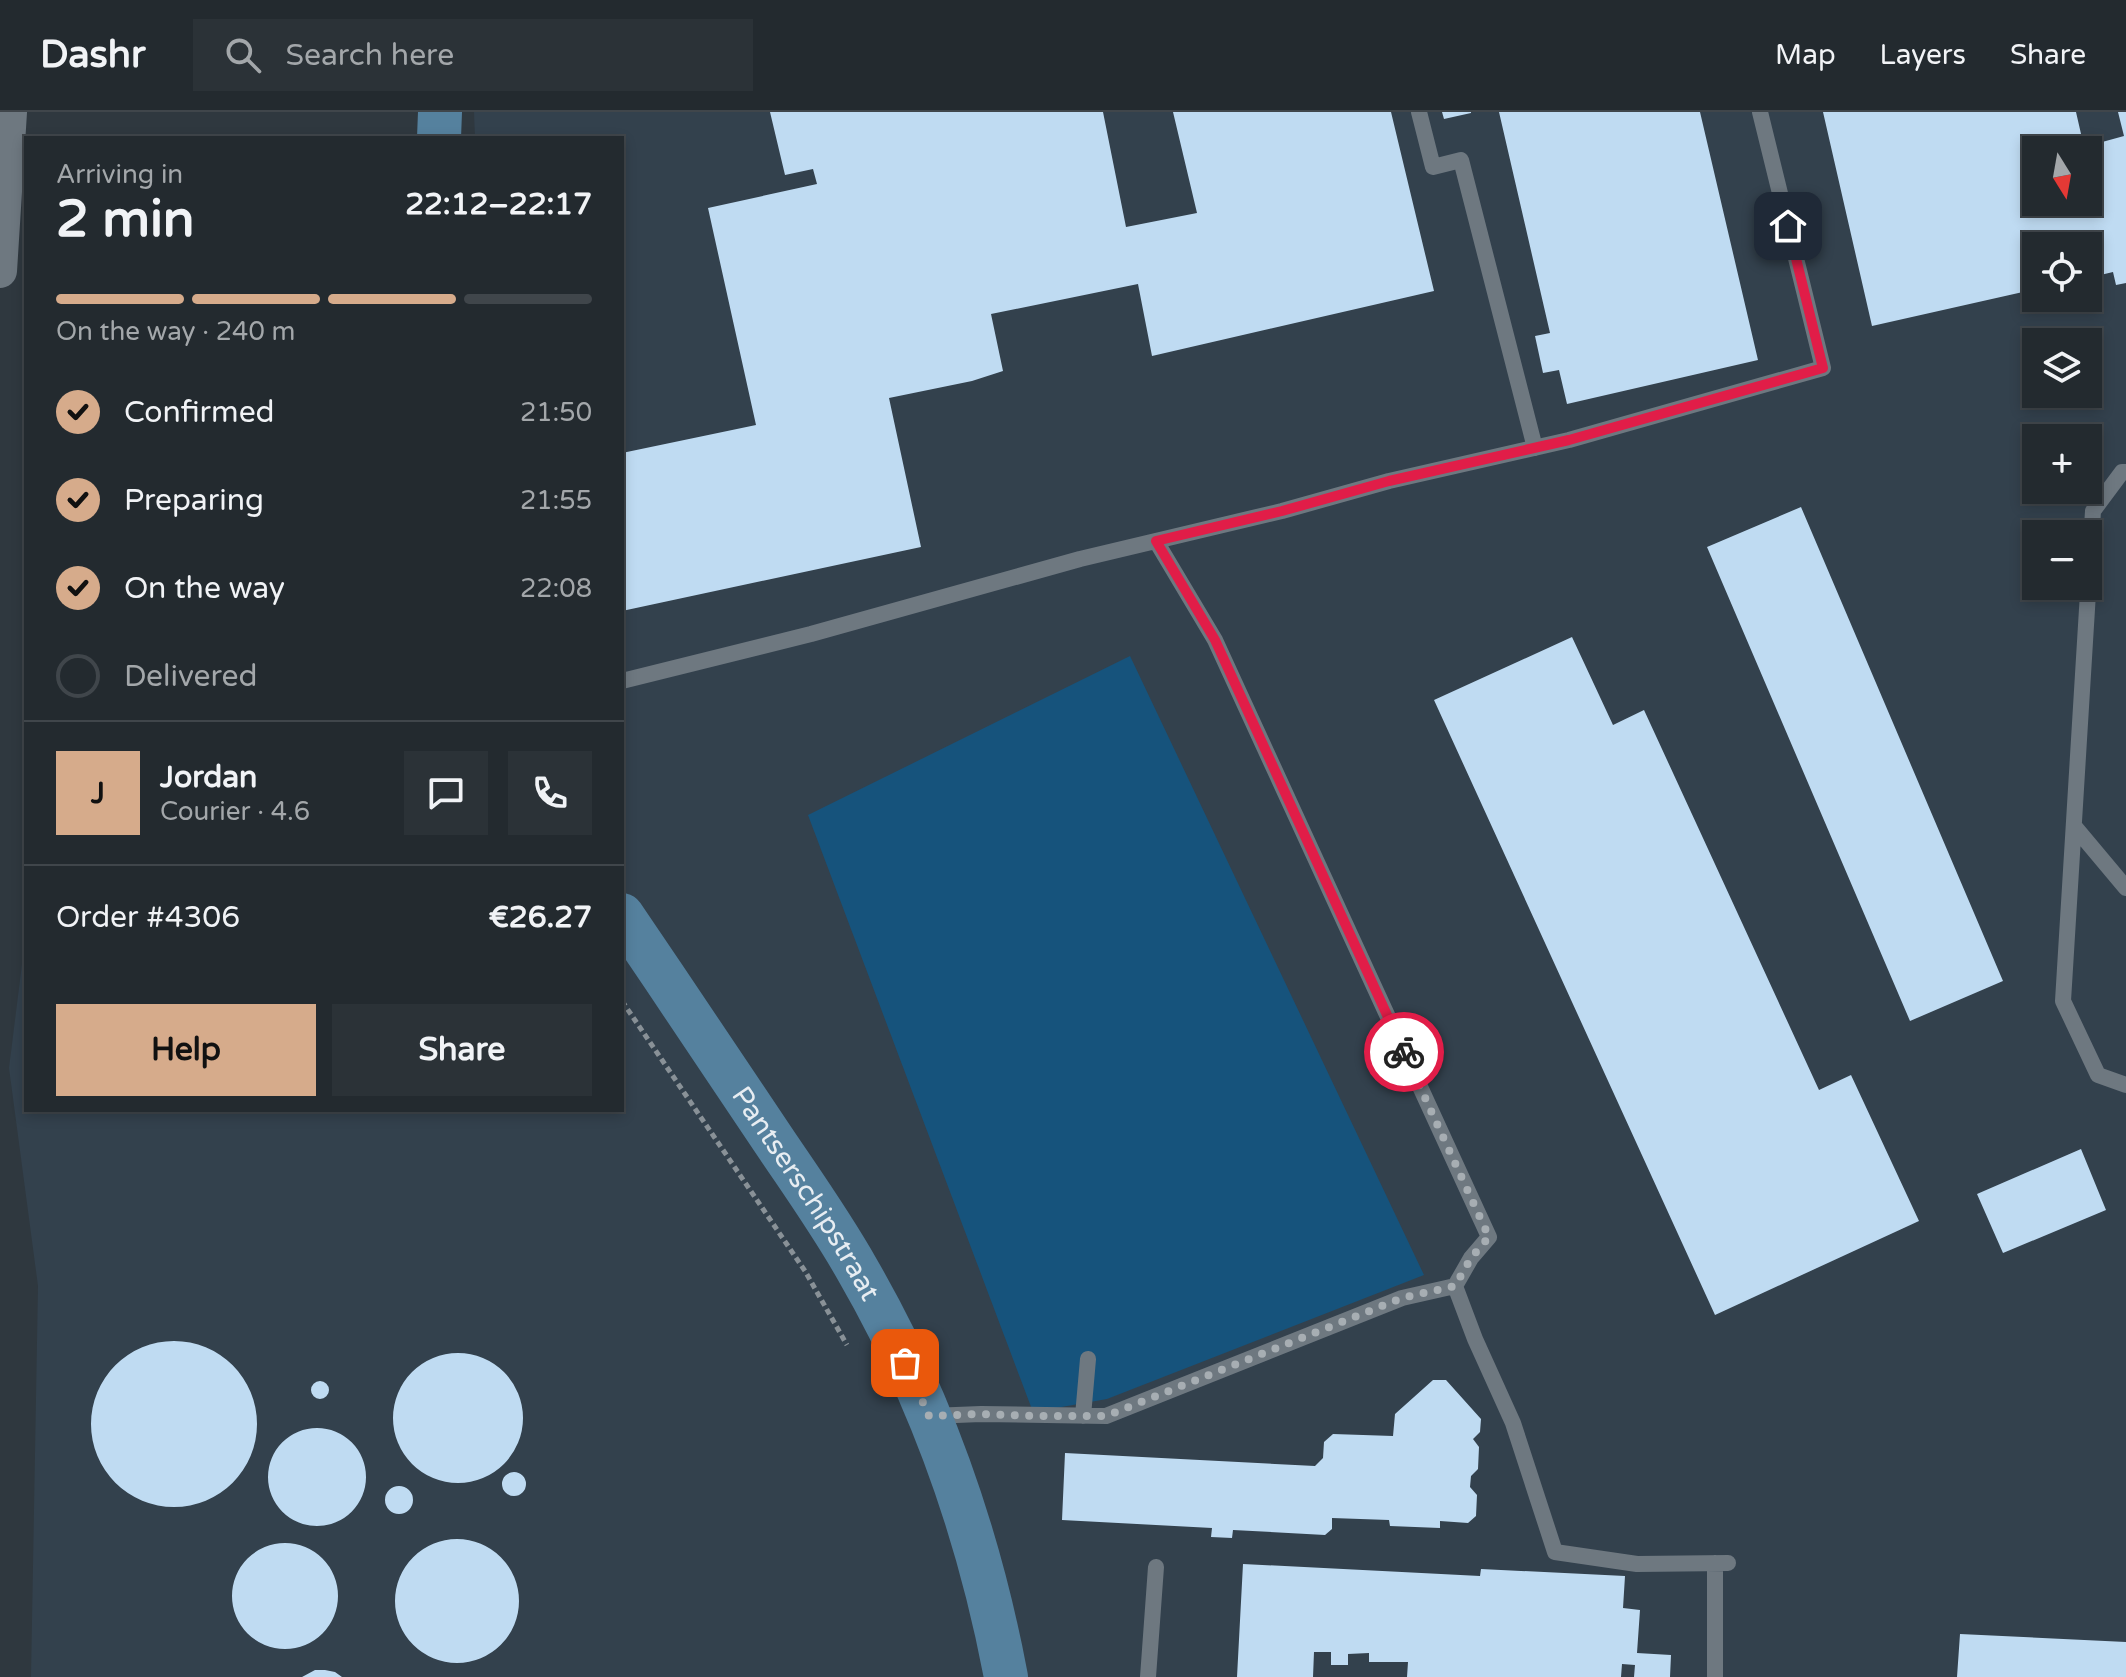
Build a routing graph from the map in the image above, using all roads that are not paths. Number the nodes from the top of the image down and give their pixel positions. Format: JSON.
{"nodes":[{"id":1,"x":10,"y":112,"type":"edge"},
{"id":2,"x":440,"y":112,"type":"edge"},
{"id":3,"x":1419,"y":112,"type":"edge"},
{"id":4,"x":1760,"y":112,"type":"edge"},
{"id":5,"x":439,"y":136,"type":"edge"},
{"id":6,"x":0,"y":271,"type":"edge"},
{"id":7,"x":1535,"y":448,"type":"junction"},
{"id":8,"x":2126,"y":472,"type":"edge"},
{"id":9,"x":1156,"y":541,"type":"junction"},
{"id":10,"x":624,"y":680,"type":"edge"},
{"id":11,"x":2074,"y":826,"type":"junction"},
{"id":12,"x":2126,"y":888,"type":"edge"},
{"id":13,"x":624,"y":918,"type":"edge"},
{"id":14,"x":2126,"y":1085,"type":"edge"},
{"id":15,"x":1455,"y":1286,"type":"junction"},
{"id":16,"x":1088,"y":1359,"type":"dead end"},
{"id":17,"x":929,"y":1416,"type":"junction"},
{"id":18,"x":1083,"y":1416,"type":"junction"},
{"id":19,"x":1156,"y":1567,"type":"dead end"},
{"id":20,"x":1006,"y":1677,"type":"edge"},
{"id":21,"x":1148,"y":1677,"type":"edge"},
{"id":22,"x":1715,"y":1677,"type":"edge"}],
"edges":[{"from":1,"to":6,"type":"street"},
{"from":2,"to":5,"type":"main road"},
{"from":3,"to":7,"type":"lane"},
{"from":4,"to":7,"type":"lane"},
{"from":7,"to":9,"type":"lane"},
{"from":8,"to":11,"type":"lane"},
{"from":9,"to":10,"type":"lane"},
{"from":9,"to":15,"type":"lane"},
{"from":11,"to":12,"type":"lane"},
{"from":11,"to":14,"type":"lane"},
{"from":13,"to":17,"type":"main road","name":"Pantserschipstraat"},
{"from":15,"to":18,"type":"lane"},
{"from":15,"to":22,"type":"lane"},
{"from":16,"to":18,"type":"lane"},
{"from":17,"to":18,"type":"lane"},
{"from":17,"to":20,"type":"main road","name":"Pantserschipstraat"},
{"from":19,"to":21,"type":"lane"}]}
